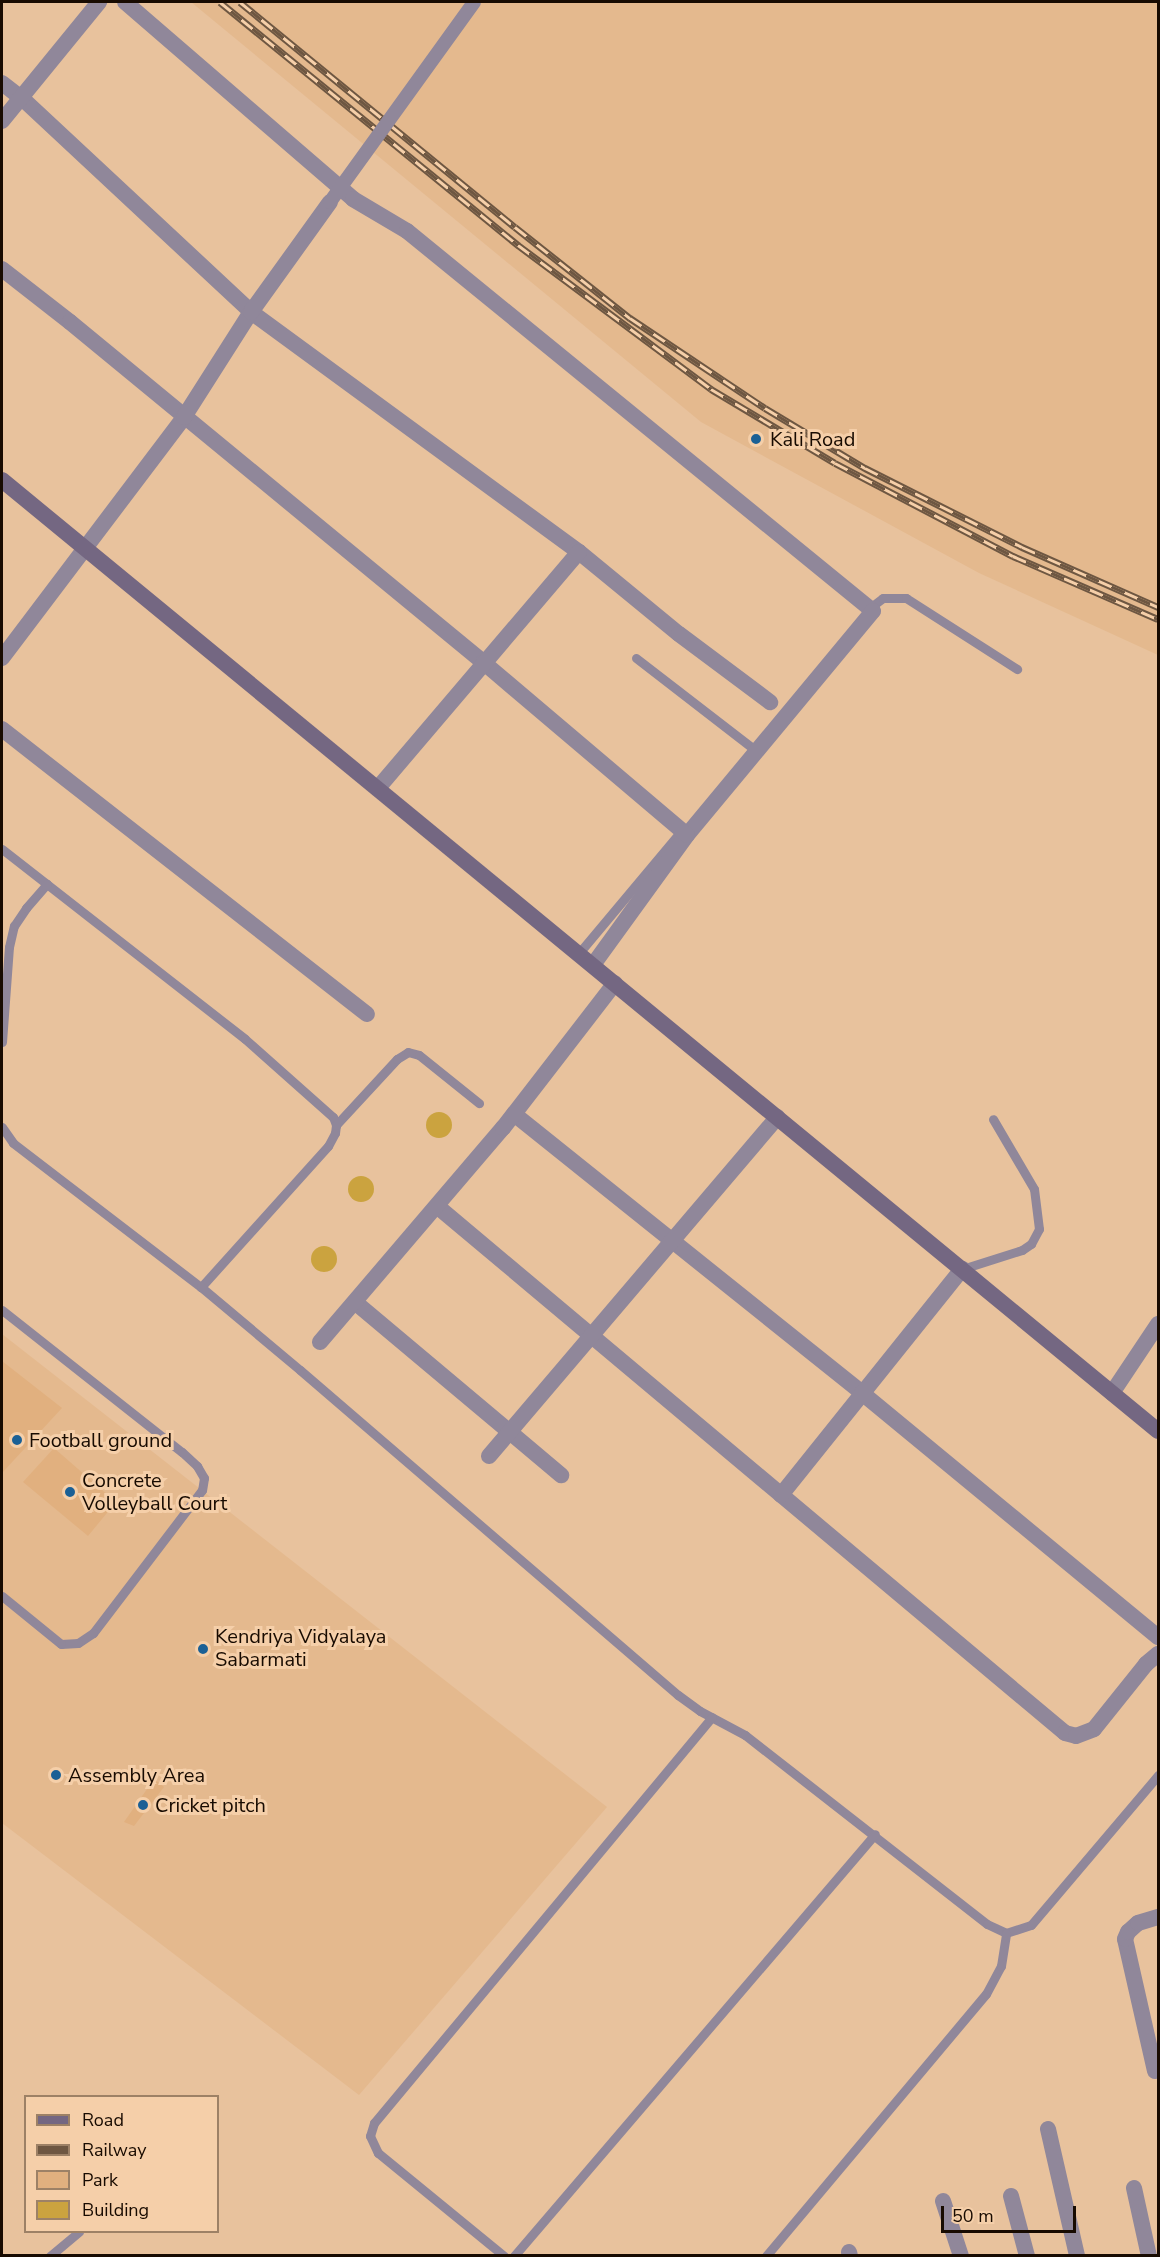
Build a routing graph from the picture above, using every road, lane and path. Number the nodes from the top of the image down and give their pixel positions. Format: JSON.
{"nodes":[{"id":1,"x":99,"y":2,"type":"edge"},
{"id":2,"x":125,"y":2,"type":"edge"},
{"id":3,"x":474,"y":2,"type":"edge"},
{"id":4,"x":2,"y":83,"type":"edge"},
{"id":5,"x":20,"y":97,"type":"junction"},
{"id":6,"x":2,"y":121,"type":"edge"},
{"id":7,"x":330,"y":202,"type":"joint"},
{"id":8,"x":2,"y":269,"type":"edge"},
{"id":9,"x":251,"y":312,"type":"junction"},
{"id":10,"x":184,"y":417,"type":"junction"},
{"id":11,"x":634,"y":426,"type":"dead end"},
{"id":12,"x":2,"y":480,"type":"edge"},
{"id":13,"x":83,"y":548,"type":"junction"},
{"id":14,"x":579,"y":552,"type":"junction"},
{"id":15,"x":868,"y":609,"type":"junction"},
{"id":16,"x":2,"y":658,"type":"edge"},
{"id":17,"x":636,"y":658,"type":"dead end"},
{"id":18,"x":483,"y":662,"type":"junction"},
{"id":19,"x":1017,"y":669,"type":"dead end"},
{"id":20,"x":770,"y":702,"type":"dead end"},
{"id":21,"x":2,"y":729,"type":"edge"},
{"id":22,"x":751,"y":747,"type":"junction"},
{"id":23,"x":378,"y":788,"type":"junction"},
{"id":24,"x":684,"y":833,"type":"junction"},
{"id":25,"x":2,"y":849,"type":"edge"},
{"id":26,"x":47,"y":884,"type":"junction"},
{"id":27,"x":579,"y":953,"type":"junction"},
{"id":28,"x":593,"y":965,"type":"junction"},
{"id":29,"x":615,"y":983,"type":"junction"},
{"id":30,"x":366,"y":1014,"type":"dead end"},
{"id":31,"x":2,"y":1042,"type":"edge"},
{"id":32,"x":479,"y":1103,"type":"dead end"},
{"id":33,"x":514,"y":1114,"type":"junction"},
{"id":34,"x":778,"y":1117,"type":"junction"},
{"id":35,"x":993,"y":1119,"type":"dead end"},
{"id":36,"x":336,"y":1125,"type":"junction"},
{"id":37,"x":2,"y":1127,"type":"edge"},
{"id":38,"x":438,"y":1207,"type":"junction"},
{"id":39,"x":672,"y":1241,"type":"junction"},
{"id":40,"x":962,"y":1269,"type":"junction"},
{"id":41,"x":201,"y":1287,"type":"junction"},
{"id":42,"x":356,"y":1303,"type":"junction"},
{"id":43,"x":2,"y":1310,"type":"edge"},
{"id":44,"x":1158,"y":1324,"type":"edge"},
{"id":45,"x":592,"y":1337,"type":"junction"},
{"id":46,"x":320,"y":1342,"type":"dead end"},
{"id":47,"x":862,"y":1393,"type":"junction"},
{"id":48,"x":1112,"y":1393,"type":"junction"},
{"id":49,"x":1158,"y":1431,"type":"edge"},
{"id":50,"x":511,"y":1432,"type":"junction"},
{"id":51,"x":489,"y":1456,"type":"dead end"},
{"id":52,"x":561,"y":1475,"type":"dead end"},
{"id":53,"x":781,"y":1495,"type":"junction"},
{"id":54,"x":2,"y":1596,"type":"edge"},
{"id":55,"x":1158,"y":1637,"type":"edge"},
{"id":56,"x":1158,"y":1654,"type":"edge"},
{"id":57,"x":712,"y":1717,"type":"junction"},
{"id":58,"x":1158,"y":1775,"type":"edge"},
{"id":59,"x":875,"y":1834,"type":"junction"},
{"id":60,"x":1158,"y":1917,"type":"edge"},
{"id":61,"x":1006,"y":1933,"type":"junction"},
{"id":62,"x":1155,"y":2072,"type":"dead end"},
{"id":63,"x":1048,"y":2129,"type":"dead end"},
{"id":64,"x":1134,"y":2188,"type":"dead end"},
{"id":65,"x":1011,"y":2196,"type":"dead end"},
{"id":66,"x":943,"y":2201,"type":"dead end"},
{"id":67,"x":79,"y":2233,"type":"edge"},
{"id":68,"x":50,"y":2256,"type":"edge"},
{"id":69,"x":504,"y":2256,"type":"edge"},
{"id":70,"x":514,"y":2256,"type":"edge"},
{"id":71,"x":766,"y":2256,"type":"edge"},
{"id":72,"x":961,"y":2256,"type":"edge"},
{"id":73,"x":1027,"y":2256,"type":"edge"},
{"id":74,"x":1077,"y":2256,"type":"edge"},
{"id":75,"x":1149,"y":2256,"type":"edge"}],
"edges":[{"from":1,"to":5,"type":"street"},
{"from":2,"to":15,"type":"street"},
{"from":3,"to":7,"type":"street","bridge":true},
{"from":4,"to":5,"type":"street"},
{"from":5,"to":6,"type":"street"},
{"from":5,"to":9,"type":"street"},
{"from":7,"to":9,"type":"street"},
{"from":8,"to":10,"type":"street"},
{"from":9,"to":10,"type":"street"},
{"from":9,"to":14,"type":"street"},
{"from":10,"to":13,"type":"street"},
{"from":10,"to":18,"type":"street"},
{"from":11,"to":15,"type":"lane"},
{"from":12,"to":13,"type":"main road"},
{"from":13,"to":16,"type":"street"},
{"from":13,"to":23,"type":"main road"},
{"from":14,"to":18,"type":"street"},
{"from":14,"to":20,"type":"street"},
{"from":15,"to":19,"type":"lane"},
{"from":15,"to":22,"type":"lane"},
{"from":15,"to":24,"type":"street"},
{"from":17,"to":22,"type":"lane"},
{"from":18,"to":23,"type":"street"},
{"from":18,"to":24,"type":"street"},
{"from":21,"to":30,"type":"street"},
{"from":22,"to":24,"type":"lane"},
{"from":23,"to":27,"type":"main road"},
{"from":24,"to":27,"type":"lane"},
{"from":24,"to":28,"type":"street"},
{"from":25,"to":26,"type":"lane"},
{"from":26,"to":31,"type":"lane"},
{"from":26,"to":36,"type":"lane"},
{"from":27,"to":28,"type":"main road"},
{"from":28,"to":29,"type":"main road"},
{"from":29,"to":33,"type":"street"},
{"from":29,"to":34,"type":"main road"},
{"from":32,"to":36,"type":"lane"},
{"from":33,"to":38,"type":"street"},
{"from":33,"to":39,"type":"street"},
{"from":34,"to":39,"type":"street"},
{"from":34,"to":40,"type":"main road"},
{"from":35,"to":40,"type":"lane"},
{"from":36,"to":41,"type":"lane"},
{"from":37,"to":41,"type":"lane"},
{"from":38,"to":42,"type":"street"},
{"from":38,"to":45,"type":"street"},
{"from":39,"to":45,"type":"street"},
{"from":39,"to":47,"type":"street"},
{"from":40,"to":47,"type":"street"},
{"from":40,"to":48,"type":"main road"},
{"from":41,"to":57,"type":"lane"},
{"from":42,"to":46,"type":"street"},
{"from":42,"to":50,"type":"street"},
{"from":43,"to":54,"type":"lane"},
{"from":44,"to":48,"type":"street"},
{"from":45,"to":50,"type":"street"},
{"from":45,"to":53,"type":"street"},
{"from":47,"to":53,"type":"street"},
{"from":47,"to":55,"type":"street"},
{"from":48,"to":49,"type":"main road"},
{"from":50,"to":51,"type":"street"},
{"from":50,"to":52,"type":"street"},
{"from":53,"to":56,"type":"street"},
{"from":57,"to":59,"type":"lane"},
{"from":57,"to":69,"type":"lane"},
{"from":58,"to":61,"type":"lane"},
{"from":59,"to":61,"type":"lane"},
{"from":59,"to":70,"type":"lane"},
{"from":60,"to":62,"type":"street"},
{"from":61,"to":71,"type":"lane"},
{"from":63,"to":74,"type":"street"},
{"from":64,"to":75,"type":"street"},
{"from":65,"to":73,"type":"street"},
{"from":66,"to":72,"type":"street"},
{"from":67,"to":68,"type":"lane"}]}
